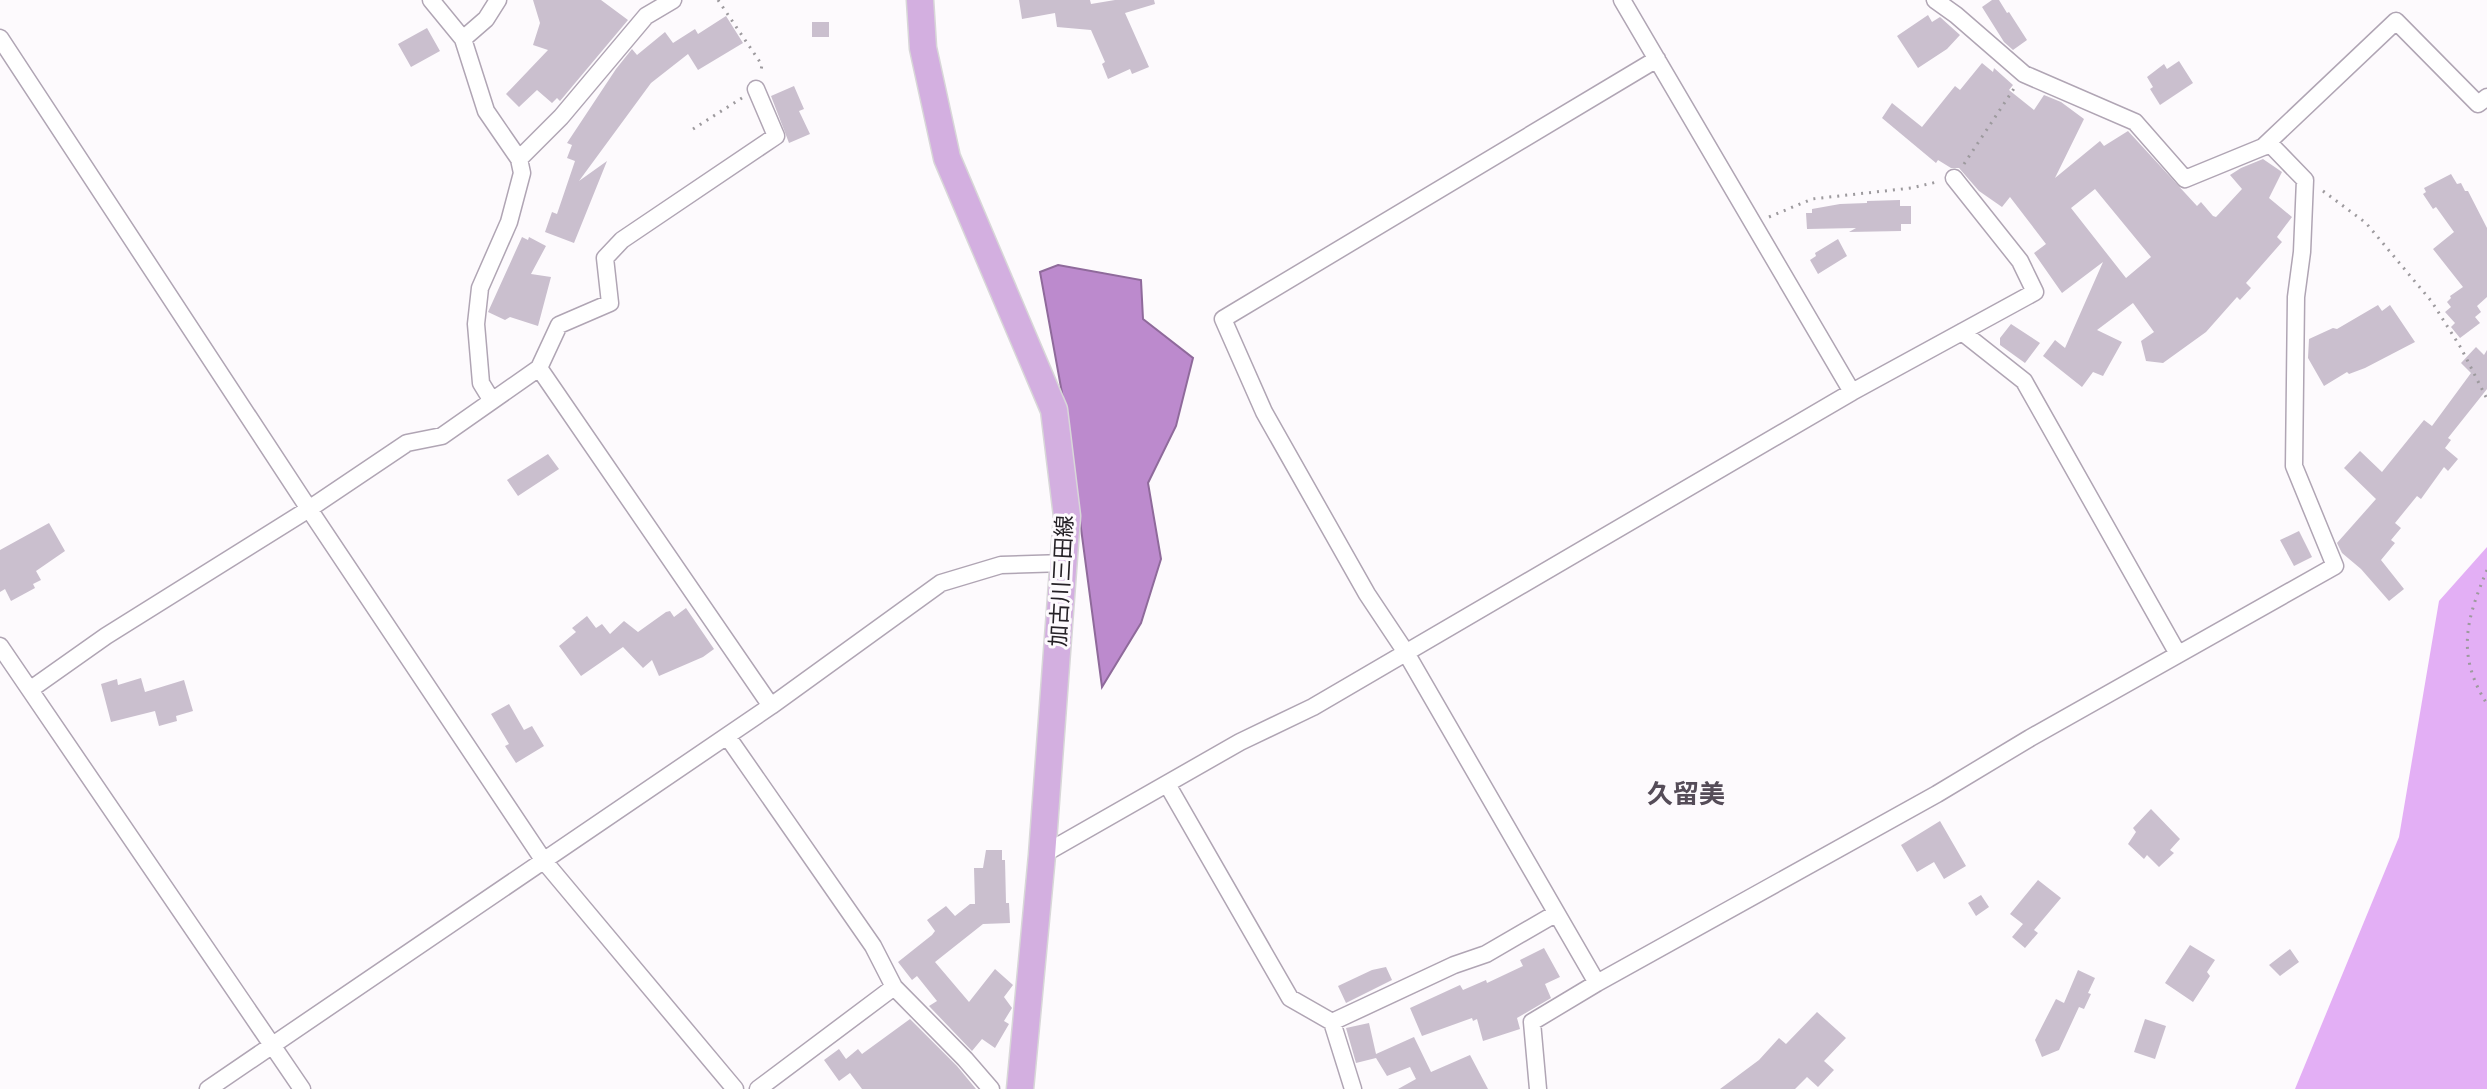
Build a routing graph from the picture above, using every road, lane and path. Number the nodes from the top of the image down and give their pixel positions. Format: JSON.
{"nodes":[{"id":1,"x":431,"y":0,"type":"edge"},
{"id":2,"x":498,"y":0,"type":"edge"},
{"id":3,"x":673,"y":0,"type":"edge"},
{"id":4,"x":718,"y":0,"type":"edge"},
{"id":5,"x":920,"y":0,"type":"edge"},
{"id":6,"x":1622,"y":0,"type":"edge"},
{"id":7,"x":1935,"y":0,"type":"edge"},
{"id":8,"x":0,"y":38,"type":"edge"},
{"id":9,"x":463,"y":39,"type":"junction"},
{"id":10,"x":1657,"y":59,"type":"junction"},
{"id":11,"x":2024,"y":74,"type":"junction"},
{"id":12,"x":756,"y":89,"type":"junction"},
{"id":13,"x":2487,"y":97,"type":"edge"},
{"id":14,"x":693,"y":129,"type":"dead end"},
{"id":15,"x":2263,"y":147,"type":"junction"},
{"id":16,"x":519,"y":159,"type":"junction"},
{"id":17,"x":1954,"y":178,"type":"junction"},
{"id":18,"x":2305,"y":180,"type":"junction"},
{"id":19,"x":1753,"y":224,"type":"junction"},
{"id":20,"x":1962,"y":332,"type":"junction"},
{"id":21,"x":539,"y":368,"type":"junction"},
{"id":22,"x":1852,"y":392,"type":"junction"},
{"id":23,"x":2487,"y":399,"type":"edge"},
{"id":24,"x":492,"y":401,"type":"junction"},
{"id":25,"x":309,"y":509,"type":"junction"},
{"id":26,"x":1065,"y":563,"type":"junction"},
{"id":27,"x":2487,"y":570,"type":"edge"},
{"id":28,"x":0,"y":646,"type":"edge"},
{"id":29,"x":1405,"y":651,"type":"junction"},
{"id":30,"x":2178,"y":654,"type":"junction"},
{"id":31,"x":31,"y":689,"type":"junction"},
{"id":32,"x":2487,"y":704,"type":"edge"},
{"id":33,"x":771,"y":706,"type":"junction"},
{"id":34,"x":727,"y":736,"type":"junction"},
{"id":35,"x":1167,"y":784,"type":"junction"},
{"id":36,"x":1042,"y":855,"type":"junction"},
{"id":37,"x":544,"y":861,"type":"junction"},
{"id":38,"x":1555,"y":914,"type":"junction"},
{"id":39,"x":1597,"y":983,"type":"junction"},
{"id":40,"x":894,"y":987,"type":"junction"},
{"id":41,"x":1332,"y":1022,"type":"junction"},
{"id":42,"x":273,"y":1046,"type":"junction"},
{"id":43,"x":208,"y":1089,"type":"edge"},
{"id":44,"x":302,"y":1089,"type":"edge"},
{"id":45,"x":735,"y":1089,"type":"edge"},
{"id":46,"x":758,"y":1089,"type":"edge"},
{"id":47,"x":991,"y":1089,"type":"edge"},
{"id":48,"x":1020,"y":1089,"type":"edge"},
{"id":49,"x":1353,"y":1089,"type":"edge"},
{"id":50,"x":1538,"y":1089,"type":"edge"}],
"edges":[{"from":1,"to":9,"type":"street"},
{"from":2,"to":9,"type":"street"},
{"from":3,"to":16,"type":"street"},
{"from":4,"to":12,"type":"path"},
{"from":5,"to":26,"type":"main road","name":"加古川三田線"},
{"from":6,"to":10,"type":"street"},
{"from":7,"to":11,"type":"street"},
{"from":8,"to":25,"type":"street"},
{"from":9,"to":16,"type":"street"},
{"from":10,"to":19,"type":"street"},
{"from":10,"to":29,"type":"street"},
{"from":11,"to":15,"type":"street"},
{"from":11,"to":17,"type":"path"},
{"from":12,"to":14,"type":"path"},
{"from":12,"to":21,"type":"street"},
{"from":13,"to":15,"type":"street"},
{"from":15,"to":18,"type":"street"},
{"from":16,"to":24,"type":"street"},
{"from":17,"to":19,"type":"path"},
{"from":17,"to":20,"type":"street"},
{"from":18,"to":23,"type":"path"},
{"from":18,"to":30,"type":"street"},
{"from":19,"to":22,"type":"street"},
{"from":20,"to":22,"type":"street"},
{"from":20,"to":30,"type":"street"},
{"from":21,"to":24,"type":"street"},
{"from":21,"to":33,"type":"street"},
{"from":22,"to":29,"type":"street"},
{"from":24,"to":25,"type":"street"},
{"from":25,"to":31,"type":"street"},
{"from":25,"to":37,"type":"street"},
{"from":26,"to":33,"type":"street"},
{"from":26,"to":36,"type":"main road","name":"加古川三田線"},
{"from":27,"to":32,"type":"path"},
{"from":28,"to":31,"type":"street"},
{"from":29,"to":35,"type":"street"},
{"from":29,"to":38,"type":"street"},
{"from":30,"to":39,"type":"street"},
{"from":31,"to":42,"type":"street"},
{"from":33,"to":34,"type":"street"},
{"from":34,"to":37,"type":"street"},
{"from":34,"to":40,"type":"street"},
{"from":35,"to":36,"type":"street"},
{"from":35,"to":41,"type":"street"},
{"from":36,"to":48,"type":"main road","name":"加古川三田線"},
{"from":37,"to":42,"type":"street"},
{"from":37,"to":45,"type":"street"},
{"from":38,"to":39,"type":"street"},
{"from":38,"to":41,"type":"street"},
{"from":39,"to":50,"type":"street"},
{"from":40,"to":46,"type":"street"},
{"from":40,"to":47,"type":"street"},
{"from":41,"to":49,"type":"street"},
{"from":42,"to":43,"type":"street"},
{"from":42,"to":44,"type":"street"}]}
